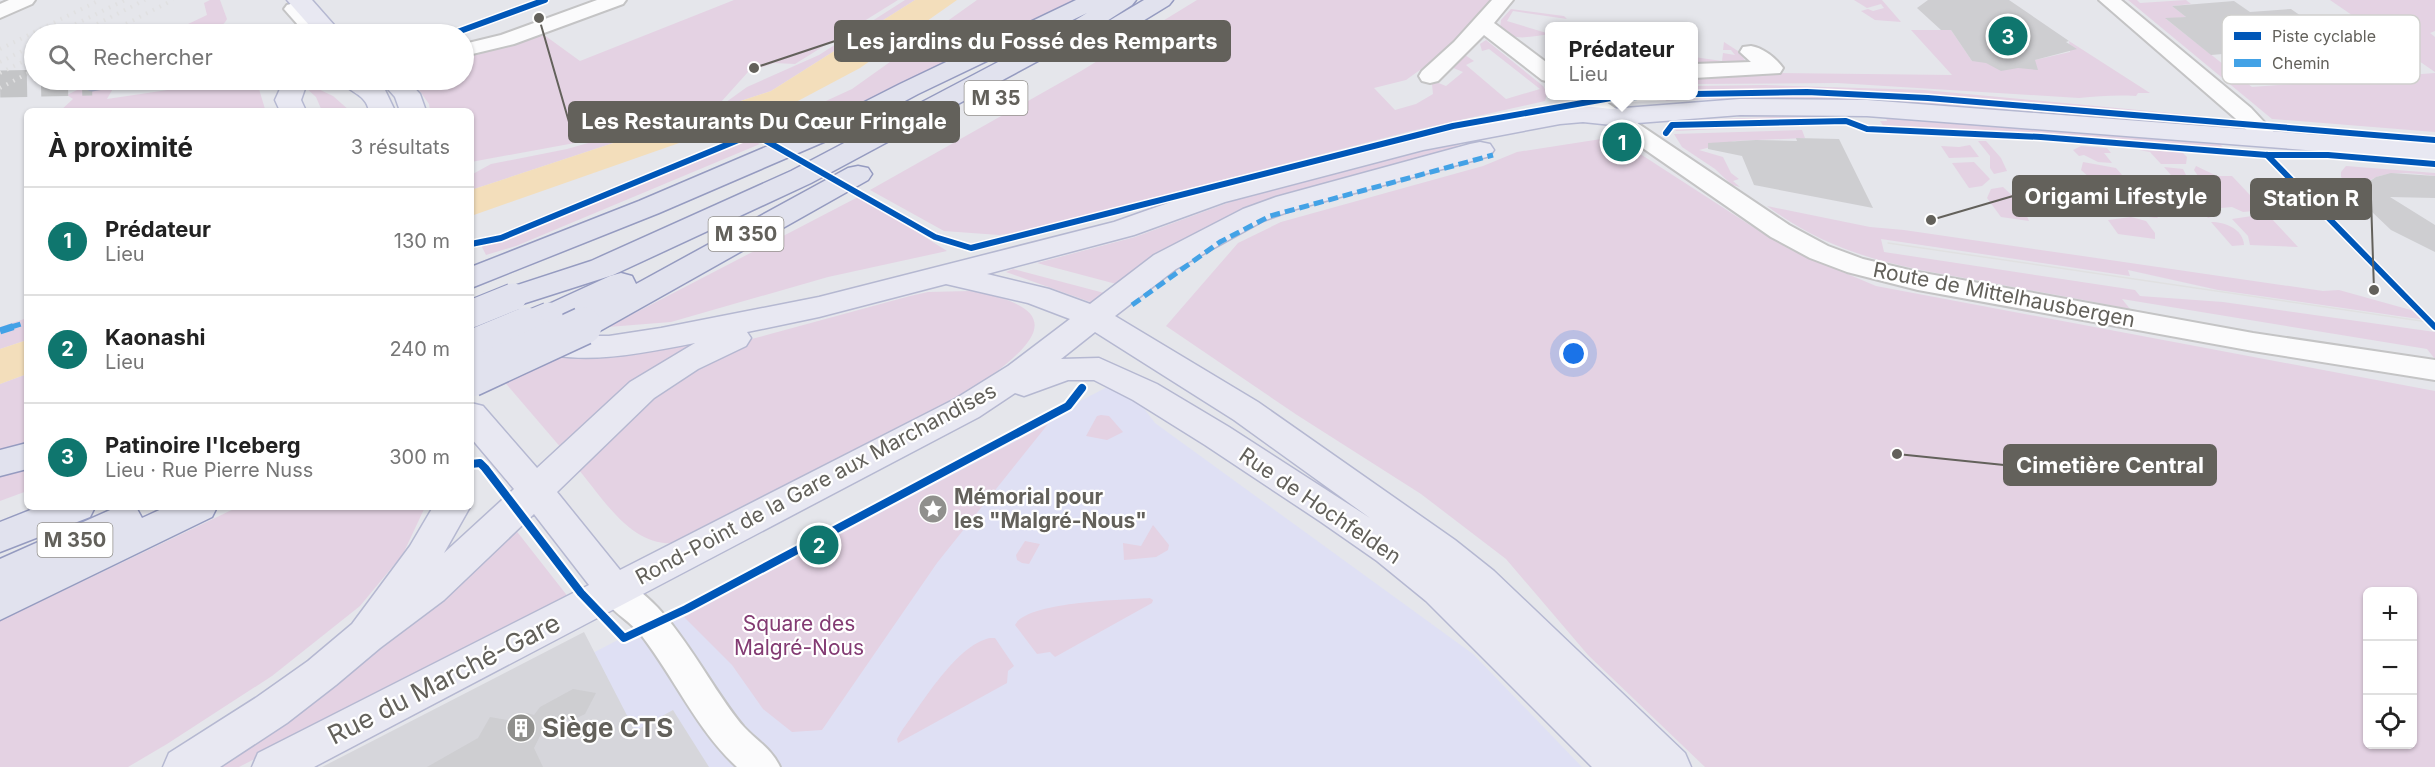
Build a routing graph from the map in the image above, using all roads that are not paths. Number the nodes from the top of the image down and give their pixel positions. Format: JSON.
{"nodes":[{"id":1,"x":25,"y":0,"type":"edge"},
{"id":2,"x":616,"y":0,"type":"edge"},
{"id":3,"x":1095,"y":0,"type":"edge"},
{"id":4,"x":1124,"y":0,"type":"edge"},
{"id":5,"x":1161,"y":0,"type":"edge"},
{"id":6,"x":1503,"y":0,"type":"edge"},
{"id":7,"x":2109,"y":0,"type":"edge"},
{"id":8,"x":293,"y":3,"type":"edge"},
{"id":9,"x":0,"y":12,"type":"edge"},
{"id":10,"x":296,"y":24,"type":"edge"},
{"id":11,"x":309,"y":24,"type":"edge"},
{"id":12,"x":318,"y":24,"type":"edge"},
{"id":13,"x":1482,"y":24,"type":"junction"},
{"id":14,"x":474,"y":48,"type":"edge"},
{"id":15,"x":1751,"y":52,"type":"dead end"},
{"id":16,"x":1545,"y":71,"type":"edge"},
{"id":17,"x":1698,"y":71,"type":"edge"},
{"id":18,"x":1430,"y":76,"type":"dead end"},
{"id":19,"x":368,"y":90,"type":"edge"},
{"id":20,"x":403,"y":90,"type":"edge"},
{"id":21,"x":1589,"y":100,"type":"edge"},
{"id":22,"x":382,"y":108,"type":"edge"},
{"id":23,"x":412,"y":108,"type":"edge"},
{"id":24,"x":1612,"y":117,"type":"junction"},
{"id":25,"x":2267,"y":138,"type":"junction"},
{"id":26,"x":2435,"y":152,"type":"edge"},
{"id":27,"x":826,"y":190,"type":"junction"},
{"id":28,"x":474,"y":277,"type":"edge"},
{"id":29,"x":943,"y":277,"type":"junction"},
{"id":30,"x":1038,"y":296,"type":"junction"},
{"id":31,"x":819,"y":307,"type":"junction"},
{"id":32,"x":474,"y":313,"type":"edge"},
{"id":33,"x":550,"y":313,"type":"junction"},
{"id":34,"x":474,"y":315,"type":"edge"},
{"id":35,"x":1092,"y":316,"type":"junction"},
{"id":36,"x":474,"y":329,"type":"edge"},
{"id":37,"x":474,"y":348,"type":"edge"},
{"id":38,"x":474,"y":366,"type":"edge"},
{"id":39,"x":2435,"y":370,"type":"edge"},
{"id":40,"x":474,"y":376,"type":"edge"},
{"id":41,"x":968,"y":407,"type":"junction"},
{"id":42,"x":474,"y":419,"type":"edge"},
{"id":43,"x":24,"y":457,"type":"edge"},
{"id":44,"x":0,"y":463,"type":"edge"},
{"id":45,"x":535,"y":490,"type":"junction"},
{"id":46,"x":24,"y":507,"type":"edge"},
{"id":47,"x":69,"y":510,"type":"edge"},
{"id":48,"x":145,"y":510,"type":"edge"},
{"id":49,"x":193,"y":510,"type":"edge"},
{"id":50,"x":450,"y":510,"type":"edge"},
{"id":51,"x":0,"y":516,"type":"edge"},
{"id":52,"x":0,"y":537,"type":"edge"},
{"id":53,"x":0,"y":576,"type":"edge"},
{"id":54,"x":614,"y":590,"type":"junction"},
{"id":55,"x":0,"y":604,"type":"edge"},
{"id":56,"x":366,"y":636,"type":"junction"},
{"id":57,"x":184,"y":767,"type":"edge"},
{"id":58,"x":273,"y":767,"type":"edge"},
{"id":59,"x":762,"y":767,"type":"edge"},
{"id":60,"x":1621,"y":767,"type":"edge"},
{"id":61,"x":1670,"y":767,"type":"edge"}],
"edges":[{"from":1,"to":9,"type":"street"},
{"from":2,"to":14,"type":"street"},
{"from":3,"to":28,"type":"highway"},
{"from":4,"to":33,"type":"highway","number":"M 35"},
{"from":5,"to":27,"type":"highway","number":"M 35"},
{"from":6,"to":13,"type":"street"},
{"from":7,"to":25,"type":"street"},
{"from":8,"to":10,"type":"main road"},
{"from":8,"to":11,"type":"street"},
{"from":8,"to":12,"type":"main road"},
{"from":13,"to":16,"type":"street"},
{"from":13,"to":18,"type":"street"},
{"from":15,"to":17,"type":"street"},
{"from":19,"to":22,"type":"main road"},
{"from":20,"to":23,"type":"main road"},
{"from":21,"to":24,"type":"street","name":"Route de Mittelhausbergen"},
{"from":24,"to":25,"type":"main road"},
{"from":24,"to":29,"type":"main road"},
{"from":24,"to":35,"type":"main road","name":"Rond-Point de la Gare aux Marchandises"},
{"from":24,"to":39,"type":"street","name":"Route de Mittelhausbergen"},
{"from":25,"to":26,"type":"main road"},
{"from":27,"to":33,"type":"highway","number":"M 35"},
{"from":27,"to":33,"type":"highway","number":"M 350"},
{"from":29,"to":30,"type":"main road"},
{"from":29,"to":31,"type":"main road"},
{"from":30,"to":35,"type":"main road"},
{"from":30,"to":41,"type":"main road"},
{"from":31,"to":34,"type":"main road"},
{"from":31,"to":45,"type":"main road"},
{"from":32,"to":33,"type":"highway","bridge":true},
{"from":33,"to":36,"type":"highway","number":"M 35"},
{"from":33,"to":37,"type":"highway","number":"M 35","bridge":true},
{"from":33,"to":38,"type":"highway"},
{"from":33,"to":40,"type":"highway","bridge":true},
{"from":35,"to":41,"type":"main road","name":"Rond-Point de la Gare aux Marchandises"},
{"from":35,"to":61,"type":"main road","name":"Rue de Hochfelden"},
{"from":41,"to":54,"type":"main road","name":"Rond-Point de la Gare aux Marchandises"},
{"from":41,"to":60,"type":"main road","name":"Rue de Hochfelden"},
{"from":42,"to":45,"type":"main road"},
{"from":43,"to":44,"type":"highway"},
{"from":45,"to":54,"type":"main road"},
{"from":45,"to":56,"type":"main road"},
{"from":46,"to":51,"type":"highway"},
{"from":47,"to":52,"type":"highway"},
{"from":48,"to":53,"type":"highway","number":"M 350"},
{"from":49,"to":55,"type":"highway"},
{"from":50,"to":56,"type":"main road"},
{"from":54,"to":58,"type":"main road","name":"Rue du Marché-Gare"},
{"from":54,"to":59,"type":"street"},
{"from":56,"to":57,"type":"main road"}]}
